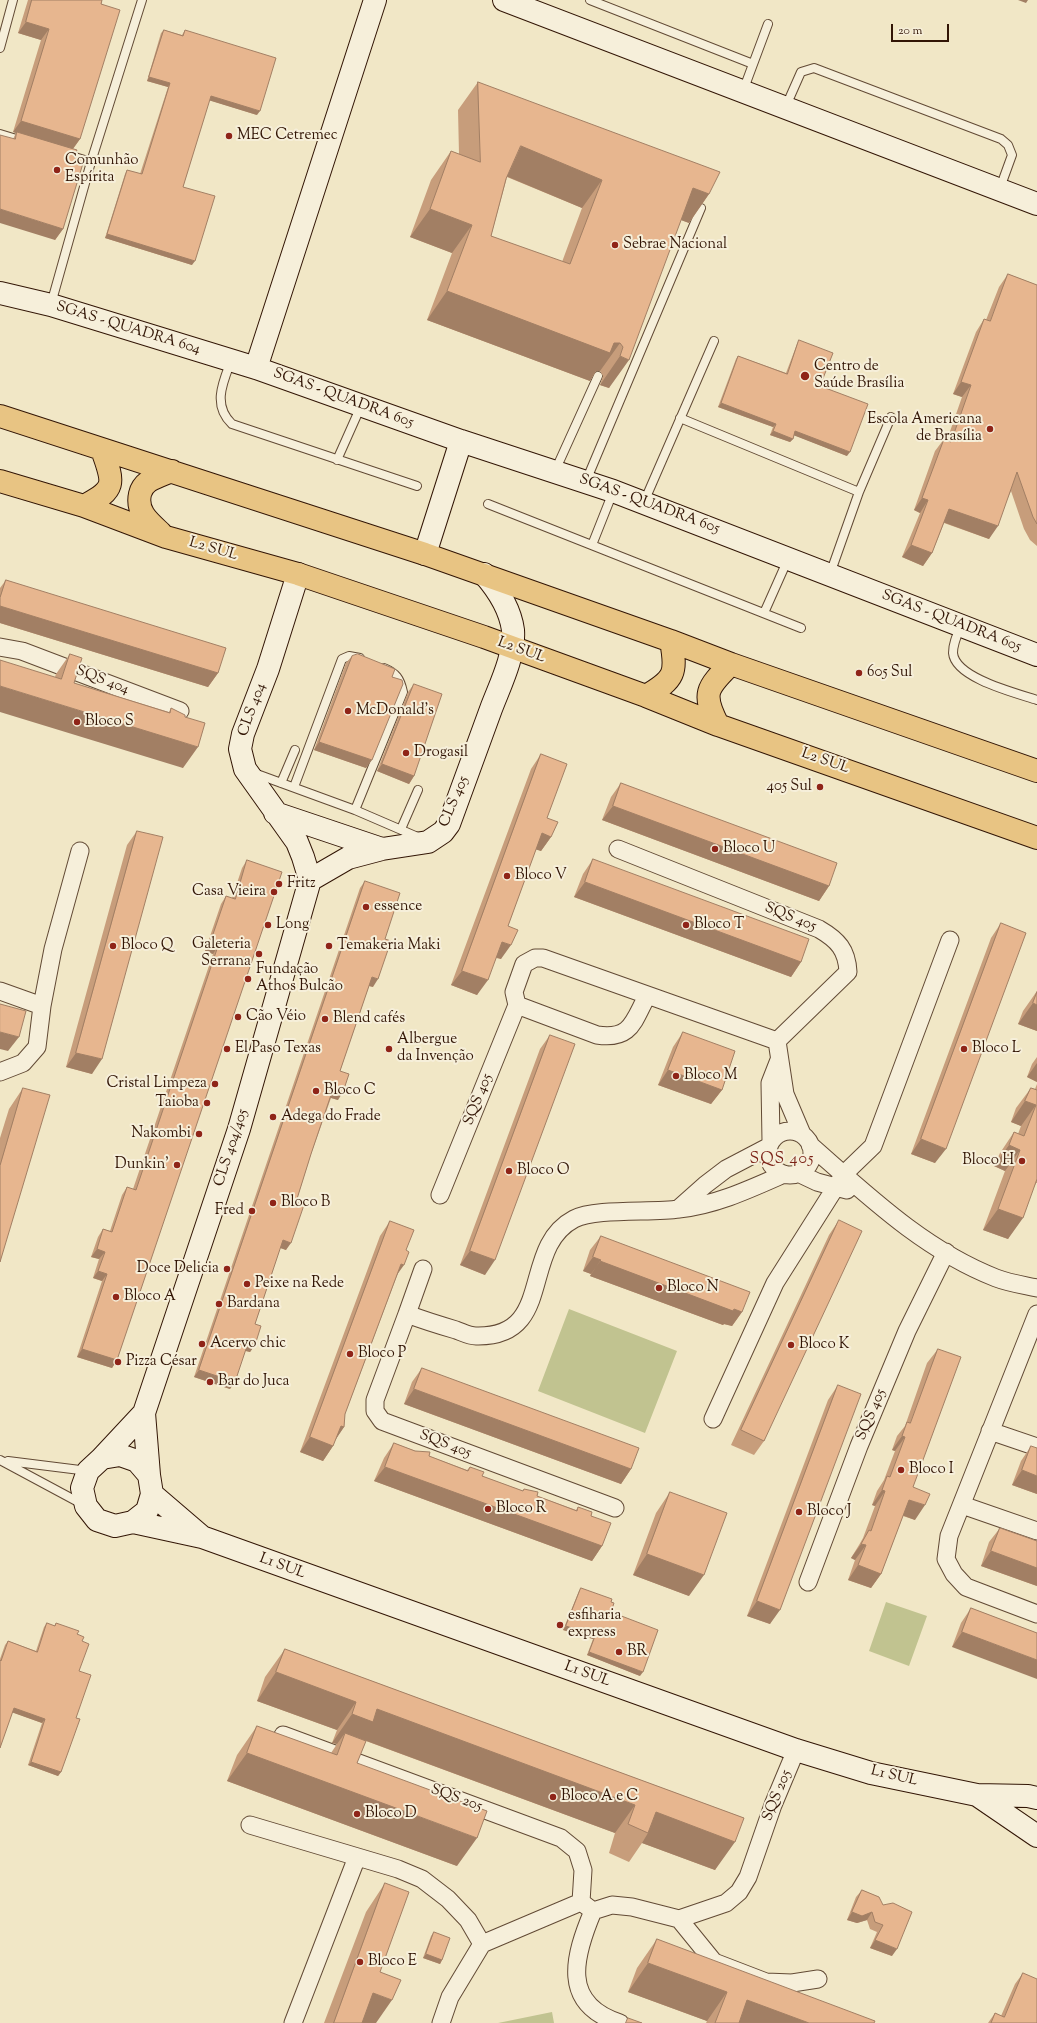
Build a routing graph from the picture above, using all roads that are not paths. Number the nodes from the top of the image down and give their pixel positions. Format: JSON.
{"nodes":[{"id":1,"x":13,"y":0,"type":"edge"},
{"id":2,"x":142,"y":0,"type":"edge"},
{"id":3,"x":375,"y":0,"type":"edge"},
{"id":4,"x":504,"y":0,"type":"edge"},
{"id":5,"x":590,"y":0,"type":"edge"},
{"id":6,"x":768,"y":24,"type":"dead end"},
{"id":7,"x":0,"y":48,"type":"edge"},
{"id":8,"x":753,"y":64,"type":"junction"},
{"id":9,"x":743,"y":91,"type":"junction"},
{"id":10,"x":785,"y":107,"type":"junction"},
{"id":11,"x":0,"y":134,"type":"edge"},
{"id":12,"x":30,"y":144,"type":"edge"},
{"id":13,"x":53,"y":150,"type":"edge"},
{"id":14,"x":91,"y":162,"type":"junction"},
{"id":15,"x":1000,"y":189,"type":"junction"},
{"id":16,"x":1037,"y":204,"type":"edge"},
{"id":17,"x":701,"y":208,"type":"edge"},
{"id":18,"x":0,"y":293,"type":"edge"},
{"id":19,"x":51,"y":305,"type":"junction"},
{"id":20,"x":714,"y":341,"type":"dead end"},
{"id":21,"x":231,"y":360,"type":"junction"},
{"id":22,"x":256,"y":368,"type":"junction"},
{"id":23,"x":598,"y":376,"type":"edge"},
{"id":24,"x":362,"y":406,"type":"junction"},
{"id":25,"x":0,"y":416,"type":"edge"},
{"id":26,"x":891,"y":417,"type":"dead end"},
{"id":27,"x":680,"y":418,"type":"junction"},
{"id":28,"x":461,"y":442,"type":"junction"},
{"id":29,"x":102,"y":450,"type":"junction"},
{"id":30,"x":337,"y":460,"type":"junction"},
{"id":31,"x":172,"y":471,"type":"junction"},
{"id":32,"x":555,"y":472,"type":"junction"},
{"id":33,"x":0,"y":481,"type":"edge"},
{"id":34,"x":586,"y":482,"type":"junction"},
{"id":35,"x":417,"y":486,"type":"dead end"},
{"id":36,"x":613,"y":491,"type":"junction"},
{"id":37,"x":859,"y":492,"type":"junction"},
{"id":38,"x":644,"y":502,"type":"junction"},
{"id":39,"x":488,"y":504,"type":"dead end"},
{"id":40,"x":84,"y":506,"type":"junction"},
{"id":41,"x":166,"y":537,"type":"junction"},
{"id":42,"x":592,"y":545,"type":"junction"},
{"id":43,"x":425,"y":554,"type":"junction"},
{"id":44,"x":788,"y":558,"type":"junction"},
{"id":45,"x":298,"y":574,"type":"junction"},
{"id":46,"x":484,"y":574,"type":"junction"},
{"id":47,"x":830,"y":574,"type":"junction"},
{"id":48,"x":764,"y":613,"type":"junction"},
{"id":49,"x":961,"y":625,"type":"junction"},
{"id":50,"x":801,"y":628,"type":"dead end"},
{"id":51,"x":671,"y":641,"type":"junction"},
{"id":52,"x":0,"y":647,"type":"edge"},
{"id":53,"x":511,"y":648,"type":"junction"},
{"id":54,"x":1037,"y":655,"type":"edge"},
{"id":55,"x":730,"y":664,"type":"junction"},
{"id":56,"x":646,"y":696,"type":"junction"},
{"id":57,"x":1037,"y":700,"type":"edge"},
{"id":58,"x":180,"y":711,"type":"edge"},
{"id":59,"x":718,"y":725,"type":"junction"},
{"id":60,"x":295,"y":750,"type":"dead end"},
{"id":61,"x":245,"y":769,"type":"junction"},
{"id":62,"x":1037,"y":771,"type":"edge"},
{"id":63,"x":281,"y":783,"type":"junction"},
{"id":64,"x":294,"y":787,"type":"junction"},
{"id":65,"x":418,"y":790,"type":"dead end"},
{"id":66,"x":355,"y":810,"type":"junction"},
{"id":67,"x":274,"y":812,"type":"junction"},
{"id":68,"x":401,"y":829,"type":"junction"},
{"id":69,"x":1037,"y":838,"type":"edge"},
{"id":70,"x":428,"y":842,"type":"junction"},
{"id":71,"x":618,"y":849,"type":"dead end"},
{"id":72,"x":382,"y":850,"type":"junction"},
{"id":73,"x":80,"y":851,"type":"dead end"},
{"id":74,"x":310,"y":880,"type":"junction"},
{"id":75,"x":950,"y":940,"type":"dead end"},
{"id":76,"x":0,"y":991,"type":"edge"},
{"id":77,"x":647,"y":996,"type":"junction"},
{"id":78,"x":517,"y":1005,"type":"junction"},
{"id":79,"x":42,"y":1006,"type":"junction"},
{"id":80,"x":777,"y":1041,"type":"junction"},
{"id":81,"x":779,"y":1060,"type":"junction"},
{"id":82,"x":0,"y":1072,"type":"edge"},
{"id":83,"x":806,"y":1140,"type":"junction"},
{"id":84,"x":770,"y":1144,"type":"junction"},
{"id":85,"x":791,"y":1174,"type":"junction"},
{"id":86,"x":841,"y":1181,"type":"junction"},
{"id":87,"x":440,"y":1195,"type":"dead end"},
{"id":88,"x":678,"y":1209,"type":"junction"},
{"id":89,"x":946,"y":1252,"type":"junction"},
{"id":90,"x":423,"y":1268,"type":"dead end"},
{"id":91,"x":1037,"y":1288,"type":"edge"},
{"id":92,"x":407,"y":1314,"type":"junction"},
{"id":93,"x":1037,"y":1314,"type":"edge"},
{"id":94,"x":144,"y":1413,"type":"junction"},
{"id":95,"x":713,"y":1419,"type":"dead end"},
{"id":96,"x":990,"y":1431,"type":"junction"},
{"id":97,"x":1037,"y":1447,"type":"edge"},
{"id":98,"x":1,"y":1460,"type":"edge"},
{"id":99,"x":95,"y":1465,"type":"junction"},
{"id":100,"x":151,"y":1484,"type":"junction"},
{"id":101,"x":962,"y":1505,"type":"junction"},
{"id":102,"x":86,"y":1506,"type":"junction"},
{"id":103,"x":615,"y":1508,"type":"dead end"},
{"id":104,"x":133,"y":1522,"type":"junction"},
{"id":105,"x":1037,"y":1531,"type":"edge"},
{"id":106,"x":202,"y":1537,"type":"junction"},
{"id":107,"x":808,"y":1582,"type":"dead end"},
{"id":108,"x":1037,"y":1614,"type":"edge"},
{"id":109,"x":283,"y":1735,"type":"edge"},
{"id":110,"x":796,"y":1750,"type":"junction"},
{"id":111,"x":977,"y":1795,"type":"junction"},
{"id":112,"x":1037,"y":1798,"type":"edge"},
{"id":113,"x":250,"y":1825,"type":"dead end"},
{"id":114,"x":1037,"y":1836,"type":"edge"},
{"id":115,"x":357,"y":1857,"type":"junction"},
{"id":116,"x":587,"y":1906,"type":"junction"},
{"id":117,"x":679,"y":1919,"type":"junction"},
{"id":118,"x":482,"y":1944,"type":"junction"},
{"id":119,"x":818,"y":1979,"type":"dead end"},
{"id":120,"x":294,"y":2023,"type":"edge"},
{"id":121,"x":441,"y":2023,"type":"edge"},
{"id":122,"x":620,"y":2023,"type":"edge"}],
"edges":[{"from":1,"to":7,"type":"lane"},
{"from":2,"to":14,"type":"lane"},
{"from":3,"to":22,"type":"street"},
{"from":4,"to":9,"type":"street"},
{"from":5,"to":8,"type":"lane"},
{"from":6,"to":8,"type":"lane"},
{"from":8,"to":9,"type":"lane"},
{"from":9,"to":10,"type":"street"},
{"from":10,"to":15,"type":"street"},
{"from":10,"to":15,"type":"lane"},
{"from":11,"to":12,"type":"lane"},
{"from":13,"to":14,"type":"lane"},
{"from":14,"to":19,"type":"lane"},
{"from":15,"to":16,"type":"street"},
{"from":17,"to":34,"type":"lane"},
{"from":18,"to":19,"type":"street","name":"SGAS - QUADRA 604"},
{"from":19,"to":21,"type":"street","name":"SGAS - QUADRA 604"},
{"from":20,"to":27,"type":"lane"},
{"from":21,"to":22,"type":"street","name":"SGAS - QUADRA 604"},
{"from":21,"to":30,"type":"lane"},
{"from":22,"to":24,"type":"street","name":"SGAS - QUADRA 605"},
{"from":23,"to":32,"type":"lane"},
{"from":24,"to":28,"type":"street","name":"SGAS - QUADRA 605"},
{"from":24,"to":30,"type":"lane"},
{"from":25,"to":29,"type":"main road"},
{"from":26,"to":37,"type":"lane"},
{"from":27,"to":37,"type":"lane"},
{"from":27,"to":38,"type":"lane"},
{"from":28,"to":32,"type":"street","name":"SGAS - QUADRA 605"},
{"from":28,"to":43,"type":"street"},
{"from":29,"to":31,"type":"main road"},
{"from":29,"to":40,"type":"main road"},
{"from":30,"to":35,"type":"lane"},
{"from":31,"to":41,"type":"main road"},
{"from":31,"to":43,"type":"main road"},
{"from":32,"to":34,"type":"street","name":"SGAS - QUADRA 605"},
{"from":33,"to":40,"type":"main road","name":"L2 SUL"},
{"from":34,"to":36,"type":"street","name":"SGAS - QUADRA 605"},
{"from":36,"to":38,"type":"street","name":"SGAS - QUADRA 605"},
{"from":36,"to":42,"type":"lane"},
{"from":37,"to":47,"type":"lane"},
{"from":38,"to":44,"type":"street","name":"SGAS - QUADRA 605"},
{"from":39,"to":42,"type":"lane"},
{"from":40,"to":41,"type":"main road","name":"L2 SUL"},
{"from":41,"to":45,"type":"main road","name":"L2 SUL"},
{"from":42,"to":48,"type":"lane"},
{"from":43,"to":46,"type":"main road"},
{"from":44,"to":47,"type":"street","name":"SGAS - QUADRA 605"},
{"from":44,"to":48,"type":"lane"},
{"from":45,"to":53,"type":"main road","name":"L2 SUL"},
{"from":45,"to":61,"type":"street","name":"CLS 404"},
{"from":46,"to":51,"type":"main road"},
{"from":46,"to":53,"type":"street","name":"CLS 405"},
{"from":47,"to":49,"type":"street","name":"SGAS - QUADRA 605"},
{"from":48,"to":50,"type":"lane"},
{"from":49,"to":54,"type":"street","name":"SGAS - QUADRA 605"},
{"from":49,"to":57,"type":"lane"},
{"from":51,"to":55,"type":"main road"},
{"from":51,"to":56,"type":"main road"},
{"from":52,"to":58,"type":"street","name":"SQS 404"},
{"from":53,"to":56,"type":"main road","name":"L2 SUL"},
{"from":53,"to":70,"type":"street","name":"CLS 405"},
{"from":55,"to":59,"type":"main road"},
{"from":55,"to":62,"type":"main road"},
{"from":56,"to":59,"type":"main road","name":"L2 SUL"},
{"from":59,"to":69,"type":"main road","name":"L2 SUL"},
{"from":60,"to":63,"type":"lane"},
{"from":61,"to":63,"type":"lane"},
{"from":61,"to":67,"type":"street","name":"CLS 404"},
{"from":63,"to":64,"type":"lane"},
{"from":64,"to":66,"type":"lane"},
{"from":64,"to":66,"type":"lane"},
{"from":65,"to":68,"type":"lane"},
{"from":66,"to":68,"type":"lane"},
{"from":67,"to":72,"type":"street"},
{"from":67,"to":74,"type":"street","name":"CLS 404"},
{"from":68,"to":70,"type":"lane"},
{"from":70,"to":72,"type":"street","name":"CLS 405"},
{"from":71,"to":80,"type":"street","name":"SQS 405"},
{"from":72,"to":74,"type":"street","name":"CLS 405"},
{"from":73,"to":79,"type":"street"},
{"from":74,"to":94,"type":"street","name":"CLS 404/405"},
{"from":75,"to":86,"type":"street"},
{"from":76,"to":79,"type":"street"},
{"from":77,"to":78,"type":"street"},
{"from":77,"to":78,"type":"street","name":"SQS 405"},
{"from":77,"to":80,"type":"street","name":"SQS 405"},
{"from":78,"to":87,"type":"street","name":"SQS 405"},
{"from":79,"to":82,"type":"street"},
{"from":80,"to":81,"type":"street"},
{"from":81,"to":83,"type":"street"},
{"from":81,"to":84,"type":"street"},
{"from":83,"to":84,"type":"street"},
{"from":83,"to":85,"type":"street"},
{"from":83,"to":86,"type":"street"},
{"from":84,"to":85,"type":"street"},
{"from":84,"to":88,"type":"street"},
{"from":85,"to":86,"type":"street"},
{"from":85,"to":88,"type":"street"},
{"from":86,"to":89,"type":"street"},
{"from":86,"to":95,"type":"street"},
{"from":88,"to":92,"type":"street"},
{"from":89,"to":91,"type":"street"},
{"from":89,"to":107,"type":"street","name":"SQS 405"},
{"from":90,"to":92,"type":"street","name":"SQS 405"},
{"from":92,"to":103,"type":"street","name":"SQS 405"},
{"from":93,"to":96,"type":"street"},
{"from":94,"to":99,"type":"street","name":"CLS 404/405"},
{"from":94,"to":100,"type":"street","name":"CLS 404/405"},
{"from":96,"to":97,"type":"street"},
{"from":96,"to":101,"type":"street"},
{"from":98,"to":99,"type":"lane"},
{"from":98,"to":102,"type":"lane"},
{"from":99,"to":100,"type":"street"},
{"from":99,"to":102,"type":"street"},
{"from":100,"to":104,"type":"street"},
{"from":100,"to":106,"type":"street","name":"L1 SUL"},
{"from":101,"to":105,"type":"street"},
{"from":101,"to":108,"type":"street"},
{"from":102,"to":104,"type":"street"},
{"from":104,"to":106,"type":"street","name":"L1 SUL"},
{"from":106,"to":110,"type":"street","name":"L1 SUL"},
{"from":109,"to":116,"type":"street","name":"SQS 205"},
{"from":110,"to":111,"type":"street","name":"L1 SUL"},
{"from":110,"to":117,"type":"street","name":"SQS 205"},
{"from":111,"to":112,"type":"street","name":"L1 SUL"},
{"from":111,"to":114,"type":"street","name":"L1 SUL"},
{"from":113,"to":115,"type":"street"},
{"from":115,"to":118,"type":"street"},
{"from":115,"to":120,"type":"street"},
{"from":116,"to":117,"type":"street"},
{"from":116,"to":118,"type":"street"},
{"from":116,"to":122,"type":"street","name":"SQS 205"},
{"from":117,"to":119,"type":"street"},
{"from":118,"to":121,"type":"street"}]}
